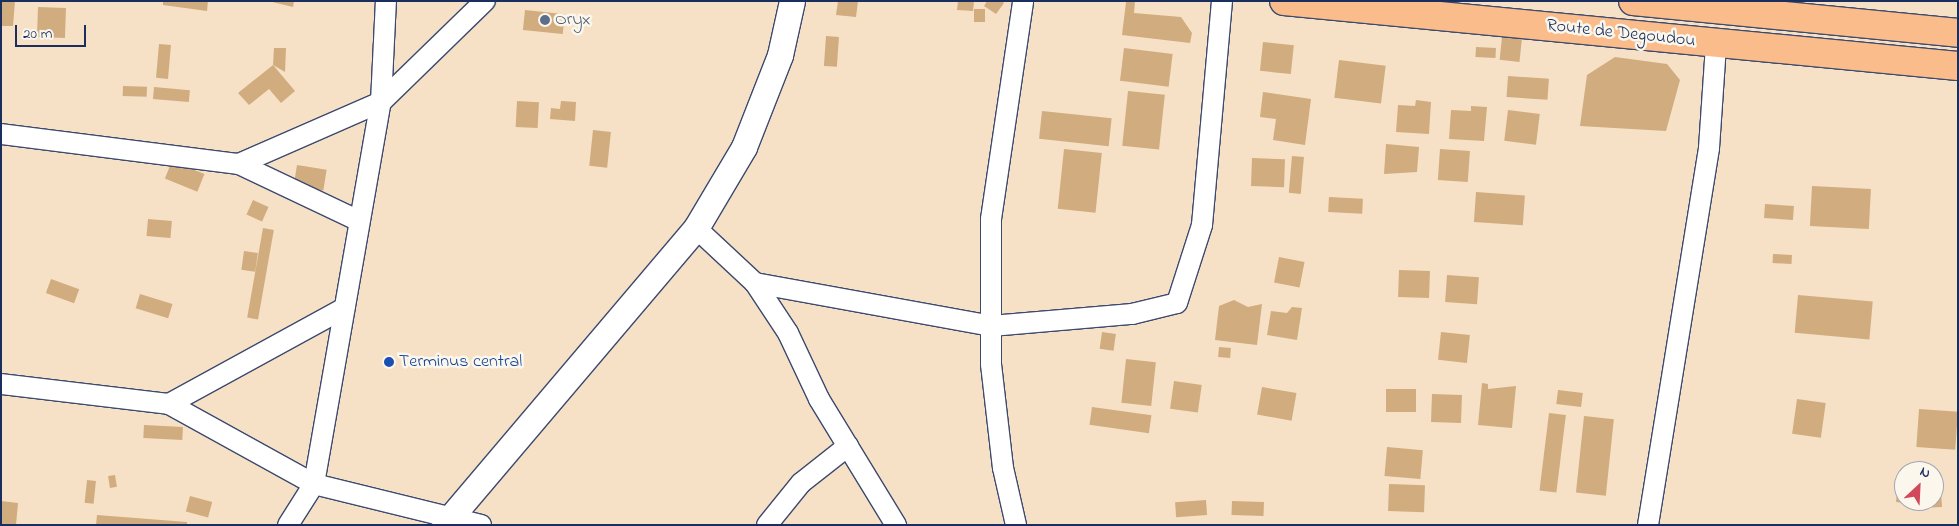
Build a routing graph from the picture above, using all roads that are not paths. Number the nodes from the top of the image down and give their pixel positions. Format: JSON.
{"nodes":[{"id":1,"x":386,"y":1,"type":"edge"},
{"id":2,"x":485,"y":1,"type":"edge"},
{"id":3,"x":792,"y":1,"type":"edge"},
{"id":4,"x":1022,"y":1,"type":"edge"},
{"id":5,"x":1222,"y":1,"type":"edge"},
{"id":6,"x":1284,"y":1,"type":"edge"},
{"id":7,"x":1633,"y":1,"type":"edge"},
{"id":8,"x":1958,"y":33,"type":"edge"},
{"id":9,"x":1716,"y":45,"type":"junction"},
{"id":10,"x":1958,"y":66,"type":"edge"},
{"id":11,"x":381,"y":102,"type":"junction"},
{"id":12,"x":1,"y":134,"type":"edge"},
{"id":13,"x":239,"y":164,"type":"junction"},
{"id":14,"x":359,"y":221,"type":"junction"},
{"id":15,"x":696,"y":228,"type":"junction"},
{"id":16,"x":755,"y":284,"type":"junction"},
{"id":17,"x":344,"y":308,"type":"junction"},
{"id":18,"x":991,"y":326,"type":"junction"},
{"id":19,"x":1,"y":384,"type":"edge"},
{"id":20,"x":169,"y":404,"type":"junction"},
{"id":21,"x":848,"y":446,"type":"junction"},
{"id":22,"x":314,"y":484,"type":"junction"},
{"id":23,"x":446,"y":520,"type":"edge"},
{"id":24,"x":288,"y":525,"type":"edge"},
{"id":25,"x":481,"y":525,"type":"edge"},
{"id":26,"x":768,"y":525,"type":"edge"},
{"id":27,"x":896,"y":525,"type":"edge"},
{"id":28,"x":1016,"y":525,"type":"edge"},
{"id":29,"x":1648,"y":525,"type":"edge"}],
"edges":[{"from":1,"to":11,"type":"street"},
{"from":2,"to":11,"type":"street"},
{"from":3,"to":15,"type":"street"},
{"from":4,"to":18,"type":"street"},
{"from":5,"to":18,"type":"street"},
{"from":6,"to":9,"type":"main road","name":"Route de Degoudou"},
{"from":7,"to":8,"type":"main road","name":"Route de Degoudou"},
{"from":9,"to":10,"type":"main road","name":"Route de Degoudou"},
{"from":9,"to":29,"type":"street"},
{"from":11,"to":13,"type":"street"},
{"from":11,"to":14,"type":"street"},
{"from":12,"to":13,"type":"street"},
{"from":13,"to":14,"type":"street"},
{"from":14,"to":17,"type":"street"},
{"from":15,"to":16,"type":"street"},
{"from":15,"to":23,"type":"street"},
{"from":16,"to":18,"type":"street"},
{"from":16,"to":21,"type":"street"},
{"from":17,"to":20,"type":"street"},
{"from":17,"to":22,"type":"street"},
{"from":18,"to":28,"type":"street"},
{"from":19,"to":20,"type":"street"},
{"from":20,"to":22,"type":"street"},
{"from":21,"to":26,"type":"street"},
{"from":21,"to":27,"type":"street"},
{"from":22,"to":23,"type":"street"},
{"from":22,"to":24,"type":"street"},
{"from":23,"to":25,"type":"street"}]}
